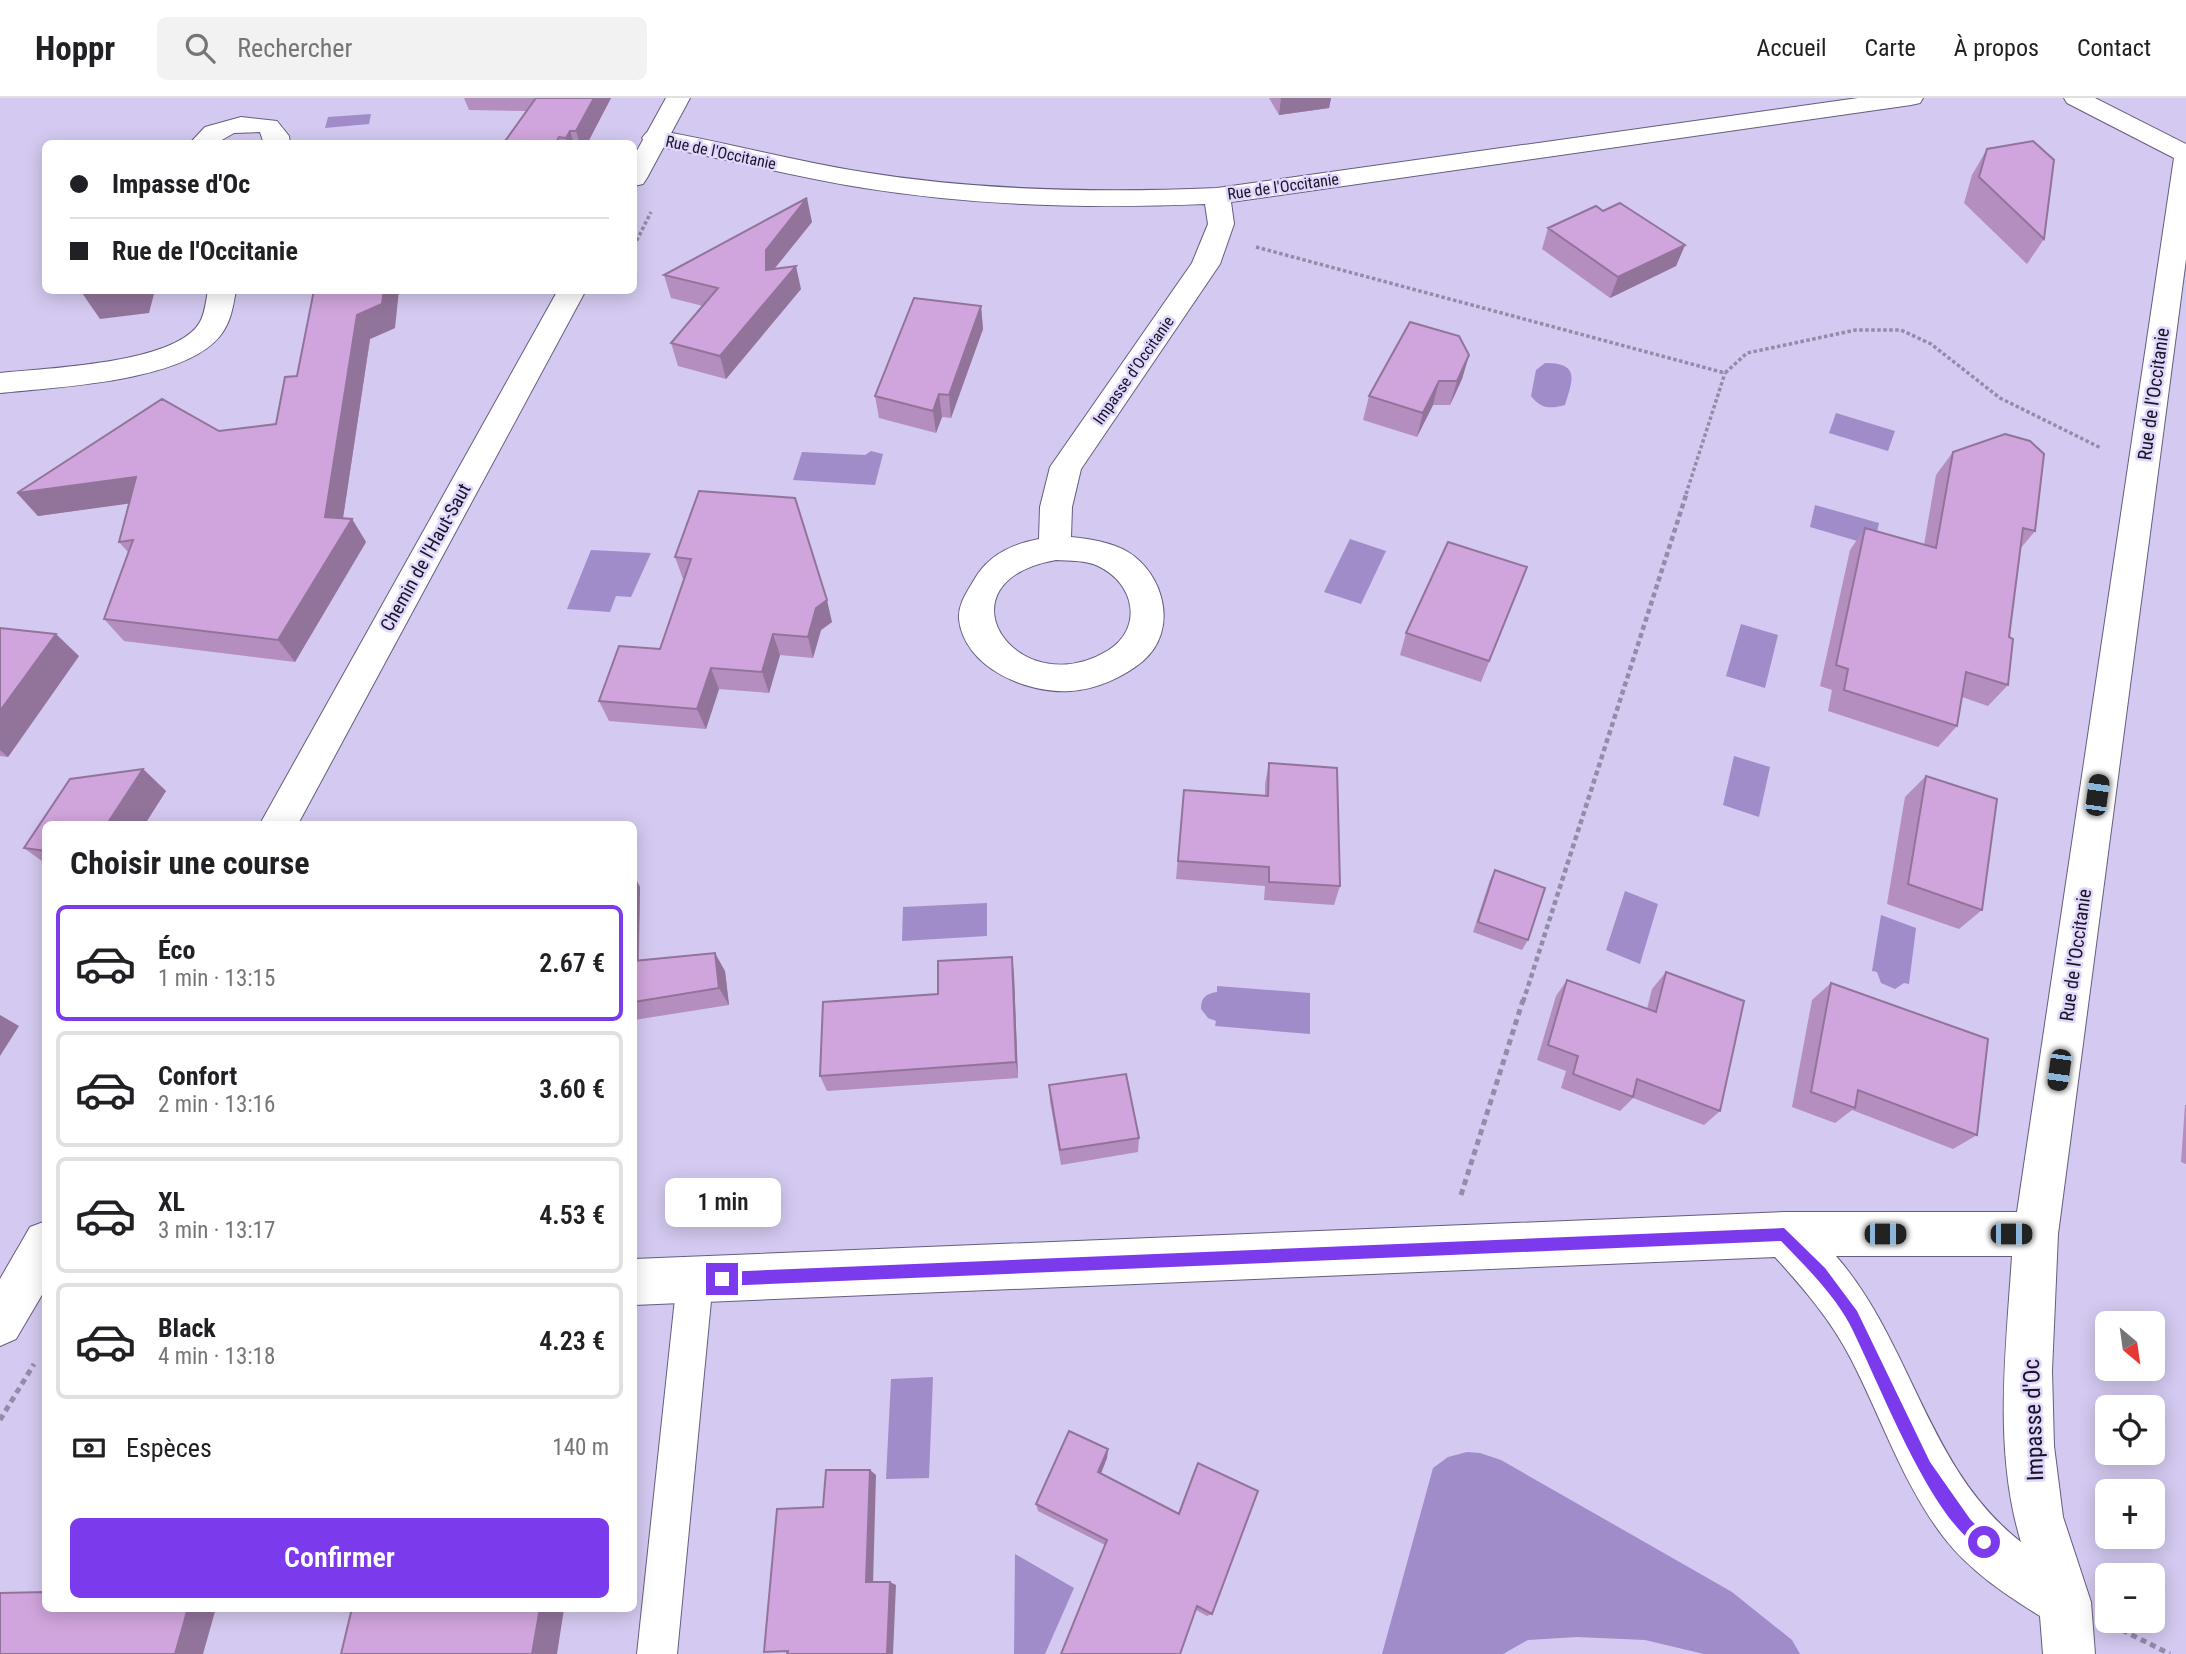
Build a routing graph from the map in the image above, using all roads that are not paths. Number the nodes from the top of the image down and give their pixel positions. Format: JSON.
{"nodes":[{"id":1,"x":678,"y":98,"type":"edge"},
{"id":2,"x":1911,"y":98,"type":"edge"},
{"id":3,"x":2076,"y":98,"type":"edge"},
{"id":4,"x":655,"y":138,"type":"junction"},
{"id":5,"x":205,"y":140,"type":"edge"},
{"id":6,"x":276,"y":140,"type":"edge"},
{"id":7,"x":2186,"y":154,"type":"edge"},
{"id":8,"x":2186,"y":160,"type":"edge"},
{"id":9,"x":637,"y":172,"type":"edge"},
{"id":10,"x":1217,"y":196,"type":"junction"},
{"id":11,"x":221,"y":294,"type":"edge"},
{"id":12,"x":570,"y":294,"type":"edge"},
{"id":13,"x":0,"y":383,"type":"edge"},
{"id":14,"x":1056,"y":548,"type":"junction"},
{"id":15,"x":281,"y":821,"type":"edge"},
{"id":16,"x":1784,"y":1234,"type":"junction"},
{"id":17,"x":2036,"y":1234,"type":"junction"},
{"id":18,"x":42,"y":1253,"type":"edge"},
{"id":19,"x":695,"y":1280,"type":"junction"},
{"id":20,"x":637,"y":1282,"type":"edge"},
{"id":21,"x":20,"y":1306,"type":"edge"},
{"id":22,"x":2065,"y":1602,"type":"junction"},
{"id":23,"x":657,"y":1654,"type":"edge"},
{"id":24,"x":2069,"y":1654,"type":"edge"}],
"edges":[{"from":1,"to":4,"type":"street"},
{"from":2,"to":10,"type":"street","name":"Rue de l'Occitanie"},
{"from":3,"to":7,"type":"street"},
{"from":4,"to":9,"type":"street"},
{"from":4,"to":10,"type":"street","name":"Rue de l'Occitanie"},
{"from":5,"to":6,"type":"street"},
{"from":8,"to":17,"type":"street","name":"Rue de l'Occitanie"},
{"from":10,"to":14,"type":"street","name":"Impasse d'Occitanie"},
{"from":11,"to":13,"type":"street"},
{"from":12,"to":15,"type":"street","name":"Chemin de l'Haut-Saut"},
{"from":14,"to":14,"type":"street"},
{"from":16,"to":17,"type":"street"},
{"from":16,"to":19,"type":"street"},
{"from":16,"to":22,"type":"street"},
{"from":17,"to":22,"type":"street","name":"Impasse d'Oc"},
{"from":18,"to":21,"type":"street"},
{"from":19,"to":20,"type":"street"},
{"from":19,"to":23,"type":"lane"},
{"from":22,"to":24,"type":"street","name":"Impasse d'Oc"}]}
